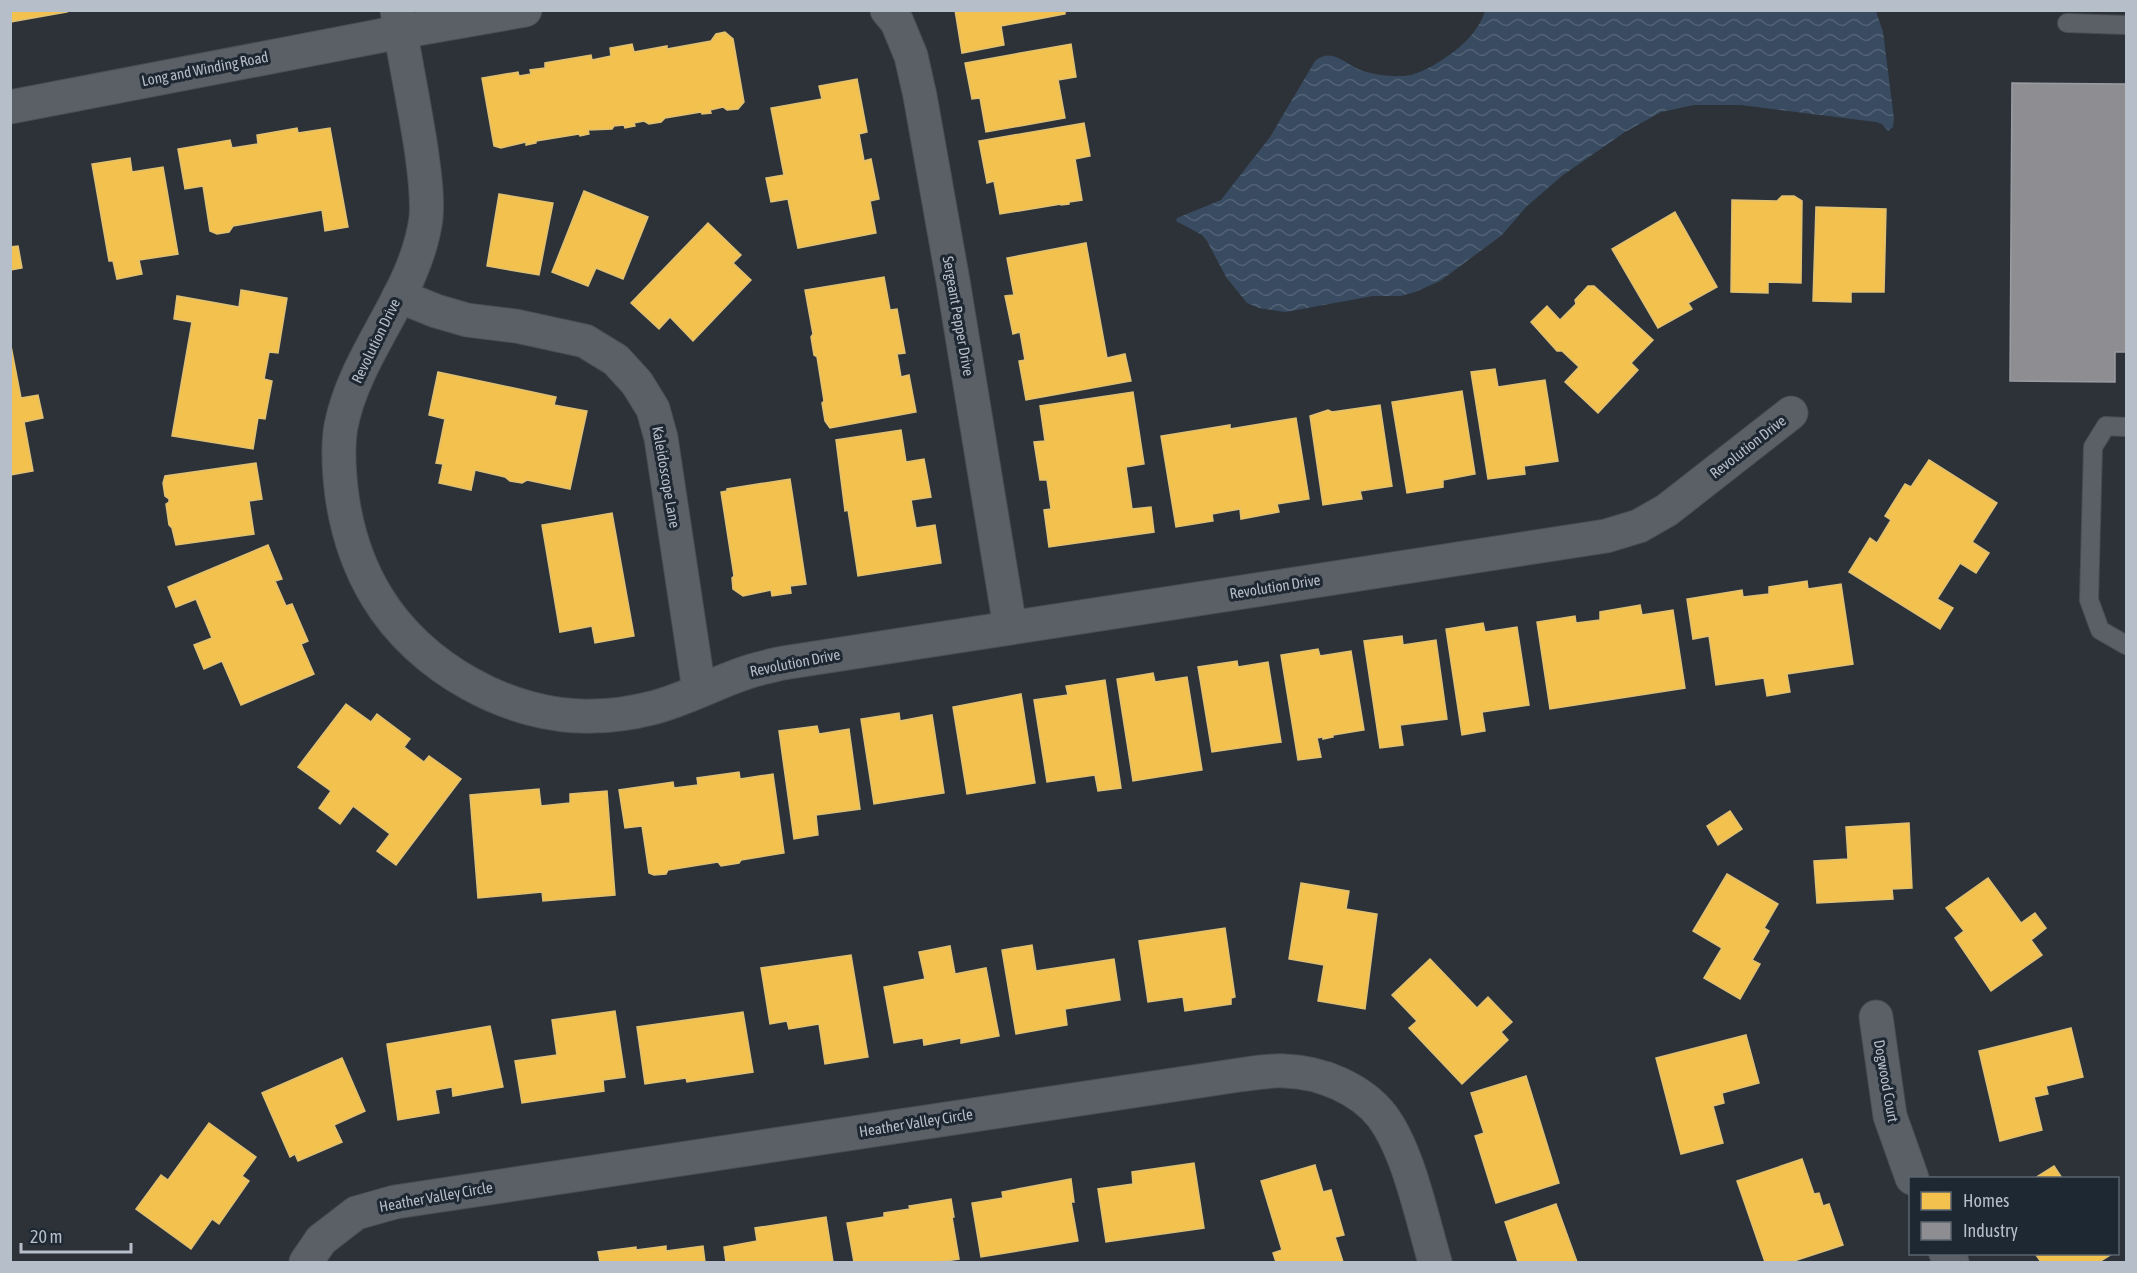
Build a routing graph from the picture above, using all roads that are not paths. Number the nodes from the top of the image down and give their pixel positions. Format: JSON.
{"nodes":[{"id":1,"x":525,"y":10,"type":"edge"},
{"id":2,"x":887,"y":10,"type":"edge"},
{"id":3,"x":399,"y":21,"type":"edge"},
{"id":4,"x":2067,"y":23,"type":"dead end"},
{"id":5,"x":2127,"y":25,"type":"edge"},
{"id":6,"x":10,"y":107,"type":"edge"},
{"id":7,"x":399,"y":296,"type":"junction"},
{"id":8,"x":1791,"y":413,"type":"dead end"},
{"id":9,"x":2127,"y":427,"type":"edge"},
{"id":10,"x":1010,"y":627,"type":"junction"},
{"id":11,"x":2127,"y":645,"type":"edge"},
{"id":12,"x":699,"y":690,"type":"junction"},
{"id":13,"x":1876,"y":1017,"type":"dead end"},
{"id":14,"x":1911,"y":1177,"type":"edge"},
{"id":15,"x":306,"y":1263,"type":"edge"},
{"id":16,"x":1435,"y":1263,"type":"edge"}],
"edges":[{"from":1,"to":3,"type":"street"},
{"from":2,"to":10,"type":"street","name":"Sergeant Pepper Drive"},
{"from":3,"to":6,"type":"street","name":"Long and Winding Road"},
{"from":3,"to":7,"type":"street","name":"Revolution Drive"},
{"from":4,"to":5,"type":"lane"},
{"from":7,"to":12,"type":"street","name":"Kaleidoscope Lane"},
{"from":7,"to":12,"type":"street","name":"Revolution Drive"},
{"from":8,"to":10,"type":"street","name":"Revolution Drive"},
{"from":9,"to":11,"type":"lane"},
{"from":10,"to":12,"type":"street","name":"Revolution Drive"},
{"from":13,"to":14,"type":"street","name":"Dogwood Court"},
{"from":15,"to":16,"type":"street","name":"Heather Valley Circle"}]}
